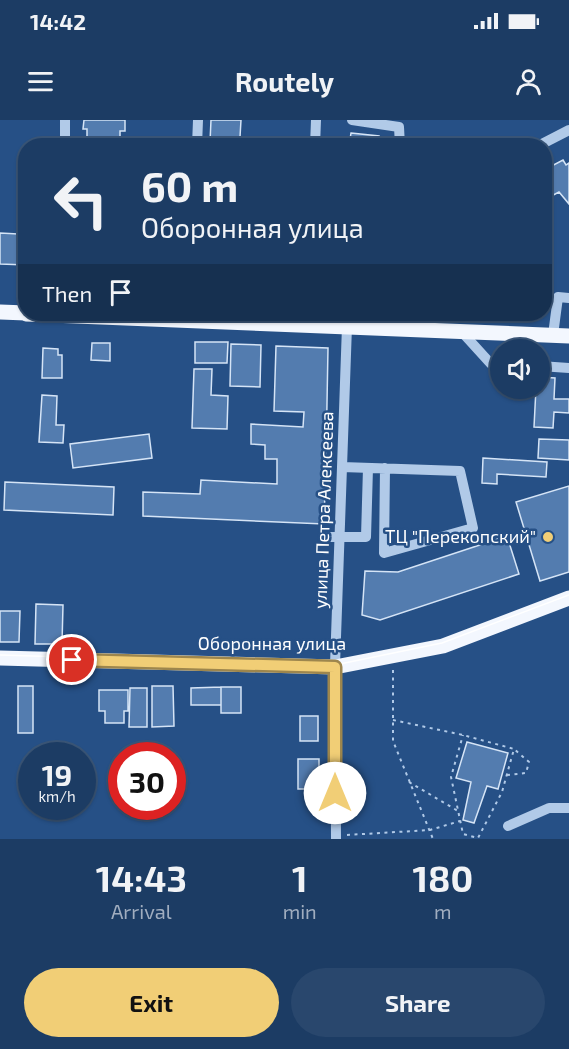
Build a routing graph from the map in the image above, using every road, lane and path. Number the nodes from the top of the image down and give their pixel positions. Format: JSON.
{"nodes":[{"id":1,"x":65,"y":120,"type":"edge"},
{"id":2,"x":198,"y":120,"type":"edge"},
{"id":3,"x":316,"y":120,"type":"edge"},
{"id":4,"x":352,"y":120,"type":"edge"},
{"id":5,"x":569,"y":130,"type":"edge"},
{"id":6,"x":65,"y":138,"type":"edge"},
{"id":7,"x":197,"y":138,"type":"edge"},
{"id":8,"x":315,"y":138,"type":"edge"},
{"id":9,"x":400,"y":138,"type":"edge"},
{"id":10,"x":552,"y":139,"type":"edge"},
{"id":11,"x":569,"y":298,"type":"edge"},
{"id":12,"x":0,"y":312,"type":"edge"},
{"id":13,"x":18,"y":313,"type":"edge"},
{"id":14,"x":323,"y":321,"type":"edge"},
{"id":15,"x":346,"y":326,"type":"junction"},
{"id":16,"x":461,"y":331,"type":"junction"},
{"id":17,"x":561,"y":335,"type":"edge"},
{"id":18,"x":490,"y":363,"type":"edge"},
{"id":19,"x":550,"y":367,"type":"edge"},
{"id":20,"x":569,"y":368,"type":"edge"},
{"id":21,"x":342,"y":467,"type":"junction"},
{"id":22,"x":368,"y":468,"type":"junction"},
{"id":23,"x":385,"y":468,"type":"junction"},
{"id":24,"x":340,"y":536,"type":"junction"},
{"id":25,"x":323,"y":537,"type":"dead end"},
{"id":26,"x":569,"y":598,"type":"edge"},
{"id":27,"x":393,"y":657,"type":"junction"},
{"id":28,"x":0,"y":658,"type":"edge"},
{"id":29,"x":335,"y":667,"type":"junction"},
{"id":30,"x":393,"y":720,"type":"junction"},
{"id":31,"x":463,"y":735,"type":"junction"},
{"id":32,"x":514,"y":749,"type":"junction"},
{"id":33,"x":507,"y":775,"type":"junction"},
{"id":34,"x":410,"y":782,"type":"junction"},
{"id":35,"x":569,"y":808,"type":"edge"},
{"id":36,"x":458,"y":811,"type":"junction"},
{"id":37,"x":460,"y":821,"type":"junction"},
{"id":38,"x":508,"y":826,"type":"dead end"},
{"id":39,"x":430,"y":830,"type":"junction"},
{"id":40,"x":463,"y":834,"type":"junction"},
{"id":41,"x":336,"y":838,"type":"edge"},
{"id":42,"x":433,"y":839,"type":"edge"},
{"id":43,"x":464,"y":839,"type":"edge"}],
"edges":[{"from":1,"to":6,"type":"street"},
{"from":2,"to":7,"type":"street"},
{"from":3,"to":8,"type":"street"},
{"from":4,"to":9,"type":"street"},
{"from":5,"to":10,"type":"street"},
{"from":11,"to":17,"type":"street"},
{"from":12,"to":13,"type":"main road"},
{"from":14,"to":15,"type":"main road"},
{"from":15,"to":16,"type":"main road"},
{"from":15,"to":21,"type":"street","name":"улица Петра Алексеева"},
{"from":16,"to":17,"type":"main road"},
{"from":16,"to":18,"type":"street"},
{"from":19,"to":20,"type":"street"},
{"from":21,"to":22,"type":"street"},
{"from":21,"to":24,"type":"street","name":"улица Петра Алексеева"},
{"from":22,"to":23,"type":"street"},
{"from":22,"to":24,"type":"street"},
{"from":23,"to":23,"type":"street"},
{"from":24,"to":25,"type":"street"},
{"from":24,"to":29,"type":"street","name":"улица Петра Алексеева"},
{"from":26,"to":27,"type":"main road","name":"Оборонная улица"},
{"from":27,"to":29,"type":"main road","name":"Оборонная улица"},
{"from":27,"to":30,"type":"path"},
{"from":28,"to":29,"type":"main road","name":"Оборонная улица"},
{"from":29,"to":41,"type":"street","name":"улица Петра Алексеева"},
{"from":30,"to":31,"type":"path"},
{"from":30,"to":34,"type":"path"},
{"from":31,"to":32,"type":"path"},
{"from":31,"to":36,"type":"path"},
{"from":32,"to":33,"type":"path"},
{"from":32,"to":33,"type":"path"},
{"from":33,"to":40,"type":"path"},
{"from":34,"to":36,"type":"path"},
{"from":34,"to":39,"type":"path"},
{"from":35,"to":38,"type":"street"},
{"from":36,"to":37,"type":"path"},
{"from":37,"to":39,"type":"path"},
{"from":37,"to":40,"type":"path"},
{"from":39,"to":41,"type":"path"},
{"from":39,"to":42,"type":"path"},
{"from":40,"to":43,"type":"path"}]}
